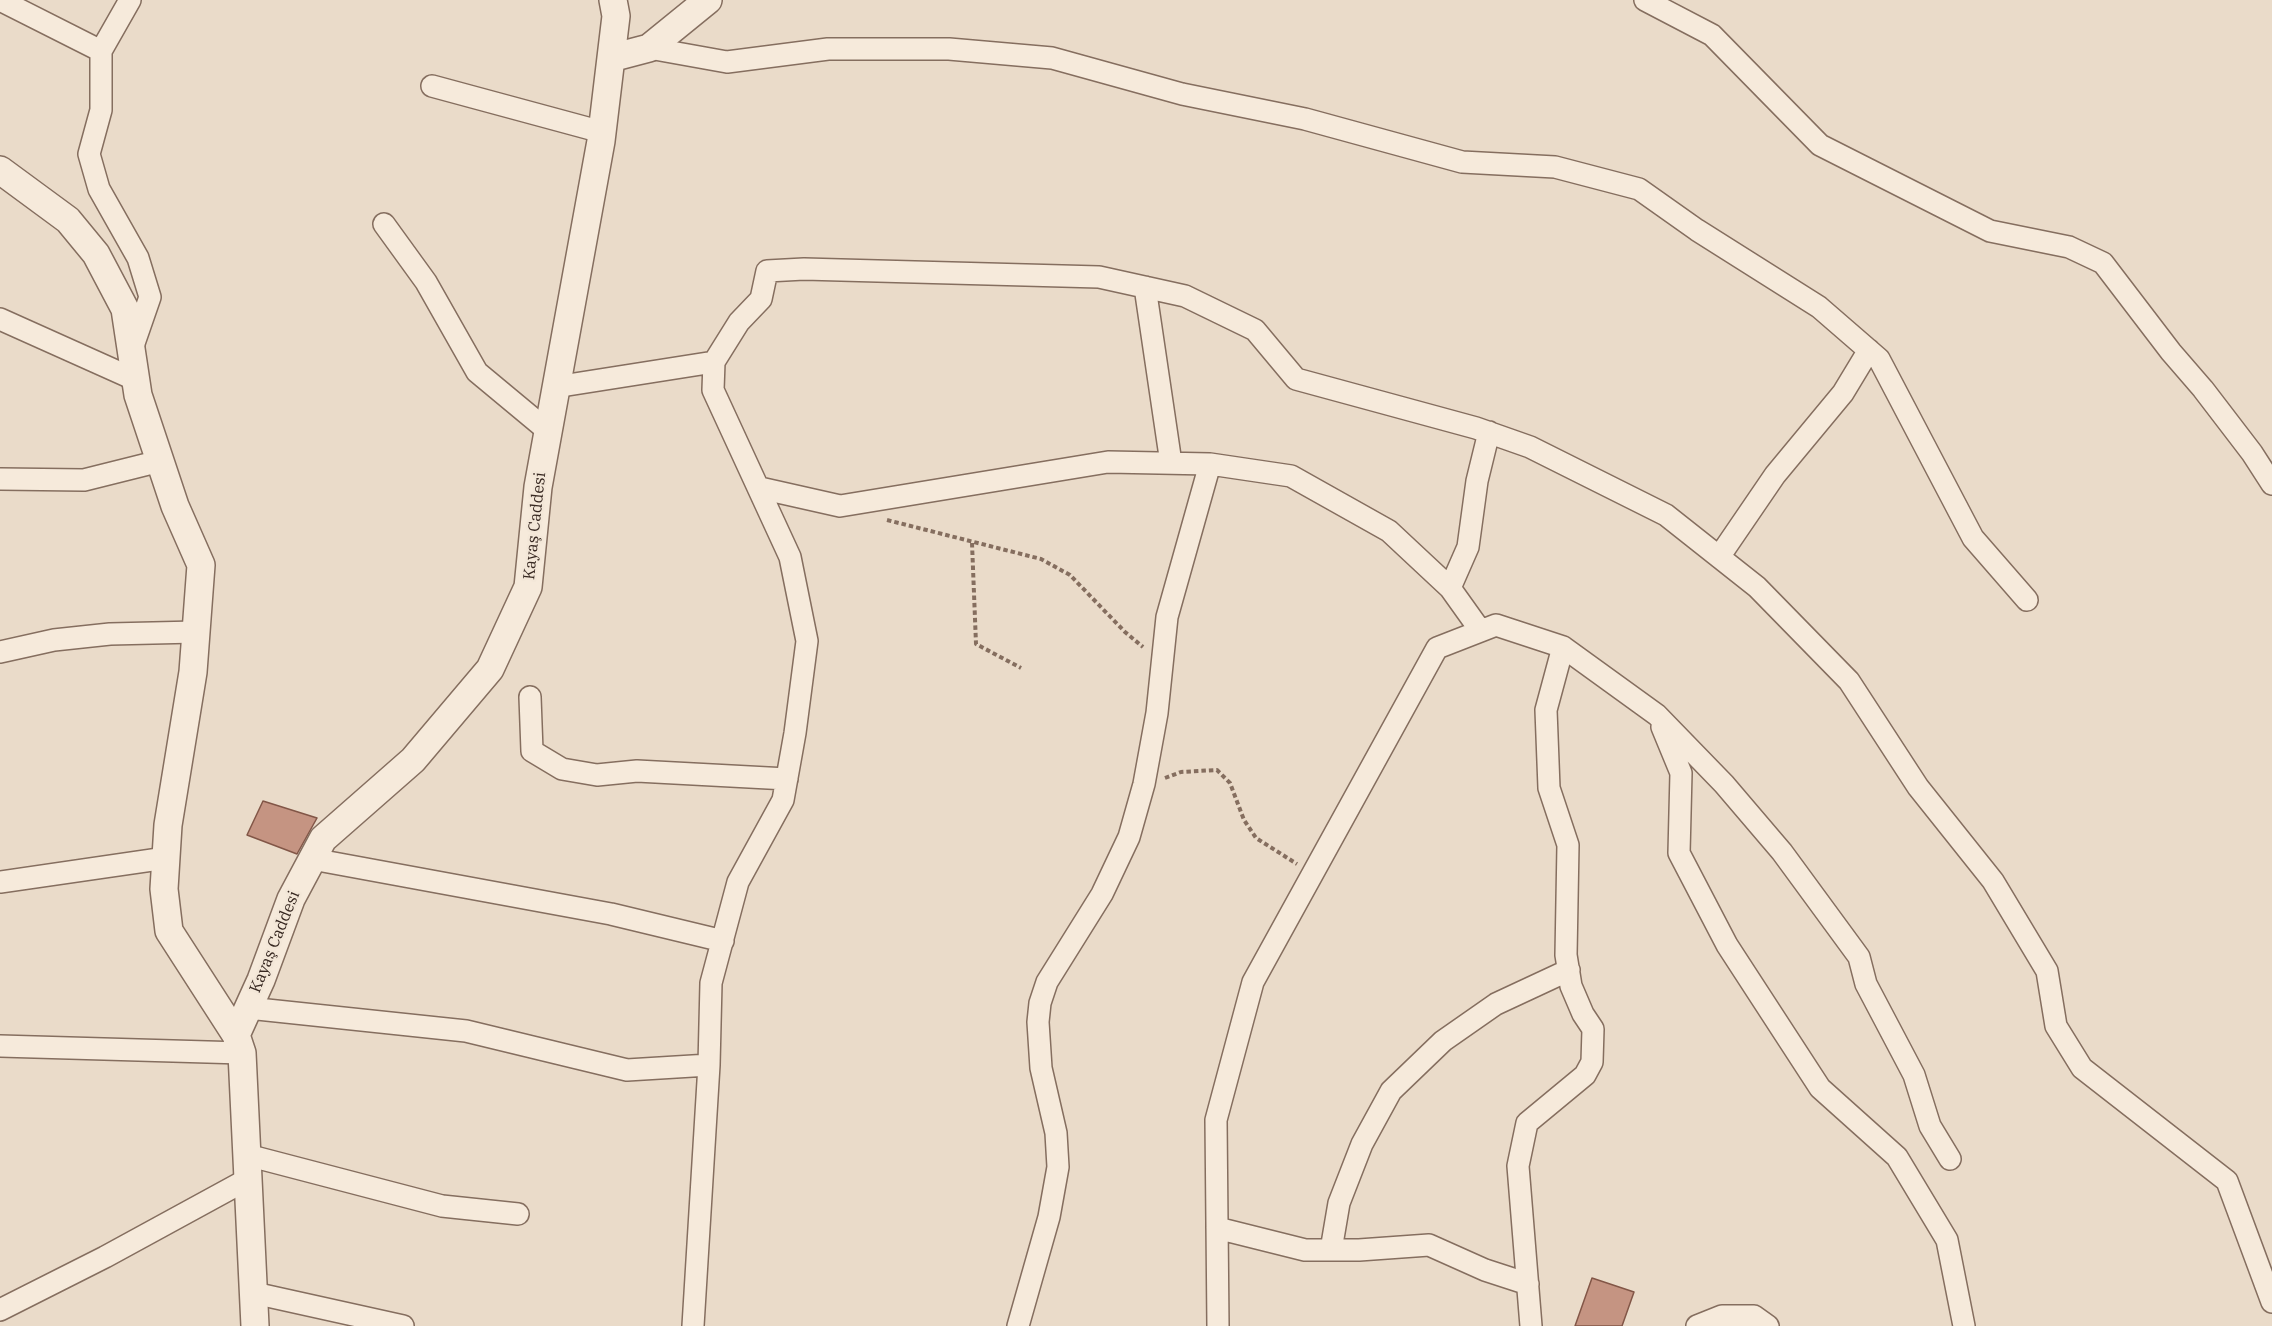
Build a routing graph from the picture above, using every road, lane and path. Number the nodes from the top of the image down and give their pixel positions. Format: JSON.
{"nodes":[{"id":1,"x":0,"y":0,"type":"edge"},
{"id":2,"x":130,"y":0,"type":"edge"},
{"id":3,"x":613,"y":0,"type":"edge"},
{"id":4,"x":708,"y":0,"type":"edge"},
{"id":5,"x":1645,"y":0,"type":"edge"},
{"id":6,"x":649,"y":48,"type":"junction"},
{"id":7,"x":100,"y":51,"type":"junction"},
{"id":8,"x":611,"y":58,"type":"junction"},
{"id":9,"x":432,"y":86,"type":"dead end"},
{"id":10,"x":602,"y":132,"type":"junction"},
{"id":11,"x":0,"y":170,"type":"edge"},
{"id":12,"x":384,"y":224,"type":"dead end"},
{"id":13,"x":1145,"y":287,"type":"junction"},
{"id":14,"x":0,"y":319,"type":"edge"},
{"id":15,"x":131,"y":350,"type":"junction"},
{"id":16,"x":1869,"y":350,"type":"junction"},
{"id":17,"x":714,"y":362,"type":"junction"},
{"id":18,"x":136,"y":380,"type":"junction"},
{"id":19,"x":555,"y":387,"type":"junction"},
{"id":20,"x":548,"y":431,"type":"junction"},
{"id":21,"x":1489,"y":432,"type":"junction"},
{"id":22,"x":160,"y":461,"type":"junction"},
{"id":23,"x":1171,"y":463,"type":"junction"},
{"id":24,"x":1210,"y":464,"type":"junction"},
{"id":25,"x":0,"y":479,"type":"edge"},
{"id":26,"x":2272,"y":484,"type":"edge"},
{"id":27,"x":760,"y":488,"type":"junction"},
{"id":28,"x":885,"y":519,"type":"dead end"},
{"id":29,"x":972,"y":543,"type":"junction"},
{"id":30,"x":1719,"y":557,"type":"junction"},
{"id":31,"x":1450,"y":588,"type":"junction"},
{"id":32,"x":2027,"y":600,"type":"dead end"},
{"id":33,"x":1480,"y":630,"type":"junction"},
{"id":34,"x":196,"y":632,"type":"junction"},
{"id":35,"x":1563,"y":647,"type":"junction"},
{"id":36,"x":0,"y":652,"type":"edge"},
{"id":37,"x":1160,"y":660,"type":"junction"},
{"id":38,"x":1021,"y":668,"type":"dead end"},
{"id":39,"x":530,"y":697,"type":"dead end"},
{"id":40,"x":1657,"y":715,"type":"junction"},
{"id":41,"x":787,"y":779,"type":"junction"},
{"id":42,"x":1144,"y":784,"type":"junction"},
{"id":43,"x":166,"y":858,"type":"junction"},
{"id":44,"x":312,"y":860,"type":"junction"},
{"id":45,"x":1312,"y":873,"type":"junction"},
{"id":46,"x":0,"y":882,"type":"edge"},
{"id":47,"x":723,"y":941,"type":"junction"},
{"id":48,"x":1569,"y":970,"type":"junction"},
{"id":49,"x":248,"y":1008,"type":"junction"},
{"id":50,"x":239,"y":1044,"type":"junction"},
{"id":51,"x":0,"y":1046,"type":"edge"},
{"id":52,"x":710,"y":1065,"type":"junction"},
{"id":53,"x":1950,"y":1159,"type":"dead end"},
{"id":54,"x":248,"y":1167,"type":"junction"},
{"id":55,"x":518,"y":1214,"type":"dead end"},
{"id":56,"x":1217,"y":1228,"type":"junction"},
{"id":57,"x":1331,"y":1251,"type":"junction"},
{"id":58,"x":1528,"y":1284,"type":"junction"},
{"id":59,"x":254,"y":1293,"type":"junction"},
{"id":60,"x":2272,"y":1302,"type":"edge"},
{"id":61,"x":0,"y":1310,"type":"edge"},
{"id":62,"x":255,"y":1326,"type":"edge"},
{"id":63,"x":403,"y":1326,"type":"edge"},
{"id":64,"x":693,"y":1326,"type":"edge"},
{"id":65,"x":1018,"y":1326,"type":"edge"},
{"id":66,"x":1218,"y":1326,"type":"edge"},
{"id":67,"x":1531,"y":1326,"type":"edge"},
{"id":68,"x":1697,"y":1326,"type":"edge"},
{"id":69,"x":1768,"y":1326,"type":"edge"},
{"id":70,"x":1964,"y":1326,"type":"edge"}],
"edges":[{"from":1,"to":7,"type":"street"},
{"from":2,"to":7,"type":"street"},
{"from":3,"to":8,"type":"street","name":"Kayaş Caddesi"},
{"from":4,"to":6,"type":"street"},
{"from":5,"to":26,"type":"street"},
{"from":6,"to":8,"type":"street"},
{"from":6,"to":16,"type":"street"},
{"from":7,"to":15,"type":"street"},
{"from":8,"to":10,"type":"street","name":"Kayaş Caddesi"},
{"from":9,"to":10,"type":"street"},
{"from":10,"to":19,"type":"street","name":"Kayaş Caddesi"},
{"from":11,"to":15,"type":"street"},
{"from":12,"to":20,"type":"street"},
{"from":13,"to":17,"type":"street"},
{"from":13,"to":21,"type":"street"},
{"from":13,"to":23,"type":"street"},
{"from":14,"to":18,"type":"street"},
{"from":15,"to":18,"type":"street"},
{"from":16,"to":30,"type":"street"},
{"from":16,"to":32,"type":"street"},
{"from":17,"to":19,"type":"street"},
{"from":17,"to":27,"type":"street"},
{"from":18,"to":22,"type":"street"},
{"from":19,"to":20,"type":"street","name":"Kayaş Caddesi"},
{"from":20,"to":44,"type":"street","name":"Kayaş Caddesi"},
{"from":21,"to":30,"type":"street"},
{"from":21,"to":31,"type":"street"},
{"from":22,"to":25,"type":"street"},
{"from":22,"to":34,"type":"street"},
{"from":23,"to":24,"type":"street"},
{"from":23,"to":27,"type":"street"},
{"from":24,"to":31,"type":"street"},
{"from":24,"to":37,"type":"street"},
{"from":27,"to":41,"type":"street"},
{"from":28,"to":29,"type":"path"},
{"from":29,"to":37,"type":"path"},
{"from":29,"to":38,"type":"path"},
{"from":30,"to":60,"type":"street"},
{"from":31,"to":33,"type":"street"},
{"from":33,"to":35,"type":"street"},
{"from":33,"to":45,"type":"street"},
{"from":34,"to":36,"type":"street"},
{"from":34,"to":43,"type":"street"},
{"from":35,"to":40,"type":"street"},
{"from":35,"to":48,"type":"street"},
{"from":37,"to":42,"type":"street"},
{"from":39,"to":41,"type":"street"},
{"from":40,"to":53,"type":"street"},
{"from":40,"to":70,"type":"street"},
{"from":41,"to":47,"type":"street"},
{"from":42,"to":45,"type":"path"},
{"from":42,"to":65,"type":"street"},
{"from":43,"to":46,"type":"street"},
{"from":43,"to":50,"type":"street"},
{"from":44,"to":47,"type":"street"},
{"from":44,"to":49,"type":"street","name":"Kayaş Caddesi"},
{"from":45,"to":56,"type":"street"},
{"from":47,"to":52,"type":"street"},
{"from":48,"to":57,"type":"street"},
{"from":48,"to":58,"type":"street"},
{"from":49,"to":50,"type":"street","name":"Kayaş Caddesi"},
{"from":49,"to":52,"type":"street"},
{"from":50,"to":51,"type":"street"},
{"from":50,"to":54,"type":"street"},
{"from":52,"to":64,"type":"street"},
{"from":54,"to":55,"type":"street"},
{"from":54,"to":59,"type":"street"},
{"from":54,"to":61,"type":"street"},
{"from":56,"to":57,"type":"street"},
{"from":56,"to":66,"type":"street"},
{"from":57,"to":58,"type":"street"},
{"from":58,"to":67,"type":"street"},
{"from":59,"to":62,"type":"street"},
{"from":59,"to":63,"type":"street"},
{"from":68,"to":69,"type":"street"}]}
